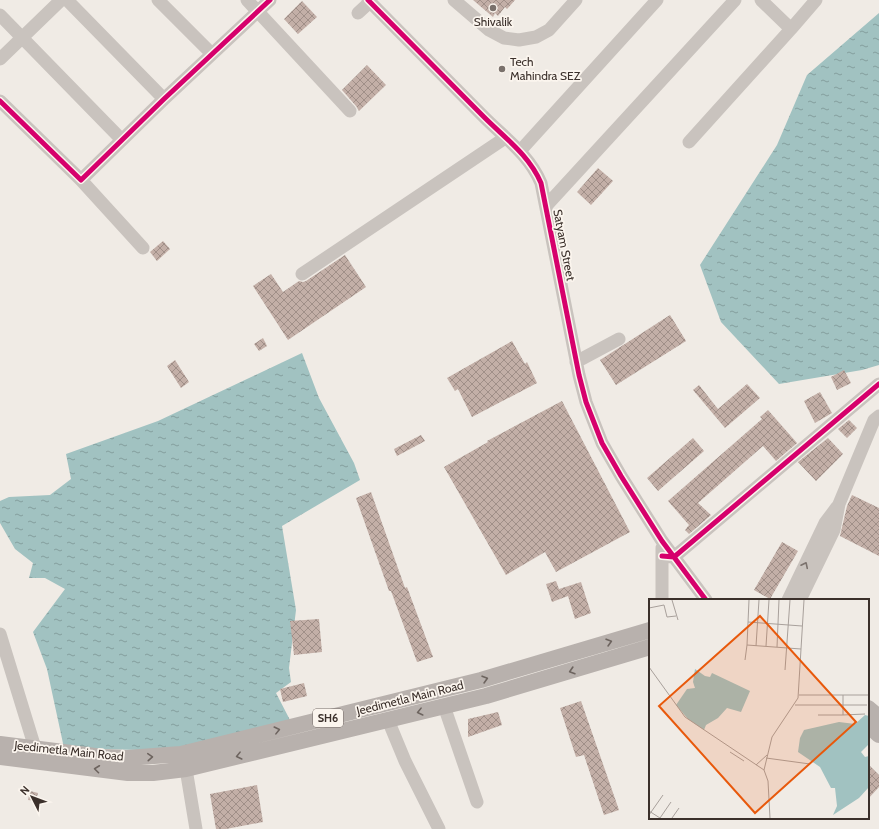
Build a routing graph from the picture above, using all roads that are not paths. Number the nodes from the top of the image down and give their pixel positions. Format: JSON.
{"nodes":[{"id":1,"x":61,"y":0,"type":"edge"},
{"id":2,"x":68,"y":0,"type":"edge"},
{"id":3,"x":158,"y":0,"type":"edge"},
{"id":4,"x":247,"y":0,"type":"edge"},
{"id":5,"x":270,"y":0,"type":"edge"},
{"id":6,"x":454,"y":0,"type":"edge"},
{"id":7,"x":576,"y":0,"type":"edge"},
{"id":8,"x":657,"y":0,"type":"edge"},
{"id":9,"x":735,"y":0,"type":"edge"},
{"id":10,"x":760,"y":0,"type":"edge"},
{"id":11,"x":816,"y":0,"type":"edge"},
{"id":12,"x":369,"y":1,"type":"edge"},
{"id":13,"x":258,"y":11,"type":"junction"},
{"id":14,"x":358,"y":13,"type":"dead end"},
{"id":15,"x":0,"y":15,"type":"edge"},
{"id":16,"x":791,"y":29,"type":"junction"},
{"id":17,"x":22,"y":38,"type":"junction"},
{"id":18,"x":212,"y":54,"type":"junction"},
{"id":19,"x":0,"y":59,"type":"edge"},
{"id":20,"x":164,"y":99,"type":"junction"},
{"id":21,"x":0,"y":101,"type":"edge"},
{"id":22,"x":350,"y":111,"type":"dead end"},
{"id":23,"x":505,"y":138,"type":"junction"},
{"id":24,"x":122,"y":140,"type":"junction"},
{"id":25,"x":688,"y":142,"type":"dead end"},
{"id":26,"x":520,"y":150,"type":"junction"},
{"id":27,"x":81,"y":180,"type":"junction"},
{"id":28,"x":546,"y":206,"type":"junction"},
{"id":29,"x":143,"y":248,"type":"dead end"},
{"id":30,"x":302,"y":274,"type":"dead end"},
{"id":31,"x":619,"y":339,"type":"dead end"},
{"id":32,"x":576,"y":362,"type":"junction"},
{"id":33,"x":879,"y":384,"type":"edge"},
{"id":34,"x":878,"y":415,"type":"edge"},
{"id":35,"x":839,"y":504,"type":"junction"},
{"id":36,"x":668,"y":557,"type":"junction"},
{"id":37,"x":662,"y":599,"type":"edge"},
{"id":38,"x":705,"y":599,"type":"edge"},
{"id":39,"x":788,"y":599,"type":"edge"},
{"id":40,"x":800,"y":599,"type":"edge"},
{"id":41,"x":649,"y":630,"type":"edge"},
{"id":42,"x":0,"y":634,"type":"edge"},
{"id":43,"x":649,"y":647,"type":"edge"},
{"id":44,"x":444,"y":706,"type":"junction"},
{"id":45,"x":869,"y":709,"type":"edge"},
{"id":46,"x":879,"y":717,"type":"edge"},
{"id":47,"x":388,"y":720,"type":"junction"},
{"id":48,"x":869,"y":726,"type":"edge"},
{"id":49,"x":879,"y":734,"type":"edge"},
{"id":50,"x":0,"y":744,"type":"edge"},
{"id":51,"x":35,"y":748,"type":"junction"},
{"id":52,"x":0,"y":757,"type":"edge"},
{"id":53,"x":186,"y":768,"type":"junction"},
{"id":54,"x":477,"y":802,"type":"dead end"},
{"id":55,"x":196,"y":829,"type":"edge"},
{"id":56,"x":439,"y":829,"type":"edge"}],
"edges":[{"from":1,"to":17,"type":"street"},
{"from":2,"to":20,"type":"street"},
{"from":3,"to":18,"type":"street"},
{"from":4,"to":13,"type":"street"},
{"from":5,"to":13,"type":"street"},
{"from":6,"to":7,"type":"street"},
{"from":8,"to":26,"type":"street"},
{"from":9,"to":28,"type":"street"},
{"from":10,"to":16,"type":"street"},
{"from":11,"to":16,"type":"street"},
{"from":12,"to":14,"type":"street"},
{"from":12,"to":23,"type":"street","name":"Satyam Street"},
{"from":13,"to":18,"type":"street"},
{"from":13,"to":22,"type":"street"},
{"from":15,"to":17,"type":"street"},
{"from":16,"to":25,"type":"street"},
{"from":17,"to":19,"type":"street"},
{"from":17,"to":24,"type":"street"},
{"from":18,"to":20,"type":"street"},
{"from":20,"to":24,"type":"street"},
{"from":21,"to":27,"type":"street"},
{"from":23,"to":26,"type":"street","name":"Satyam Street"},
{"from":23,"to":30,"type":"street"},
{"from":24,"to":27,"type":"street"},
{"from":26,"to":28,"type":"street","name":"Satyam Street"},
{"from":27,"to":29,"type":"street"},
{"from":28,"to":32,"type":"street","name":"Satyam Street"},
{"from":31,"to":32,"type":"street"},
{"from":32,"to":36,"type":"street","name":"Satyam Street"},
{"from":33,"to":36,"type":"street"},
{"from":34,"to":35,"type":"street"},
{"from":39,"to":35,"type":"street","one_way":true},
{"from":35,"to":40,"type":"street"},
{"from":36,"to":37,"type":"street","name":"Satyam Street"},
{"from":36,"to":38,"type":"street"},
{"from":51,"to":41,"type":"main road","name":"Jeedimetla Main Road","number":"SH6","one_way":true},
{"from":42,"to":51,"type":"street"},
{"from":43,"to":44,"type":"main road","name":"Jeedimetla Main Road","number":"SH6","one_way":true},
{"from":44,"to":47,"type":"main road","name":"Jeedimetla Main Road","number":"SH6","one_way":true},
{"from":44,"to":54,"type":"street"},
{"from":45,"to":46,"type":"main road"},
{"from":47,"to":53,"type":"main road","name":"Jeedimetla Main Road","number":"SH6","one_way":true},
{"from":47,"to":56,"type":"street"},
{"from":48,"to":49,"type":"main road"},
{"from":50,"to":51,"type":"main road","name":"Jeedimetla Main Road","number":"SH6"},
{"from":53,"to":52,"type":"main road","name":"Jeedimetla Main Road","number":"SH6","one_way":true},
{"from":53,"to":55,"type":"street"}]}
